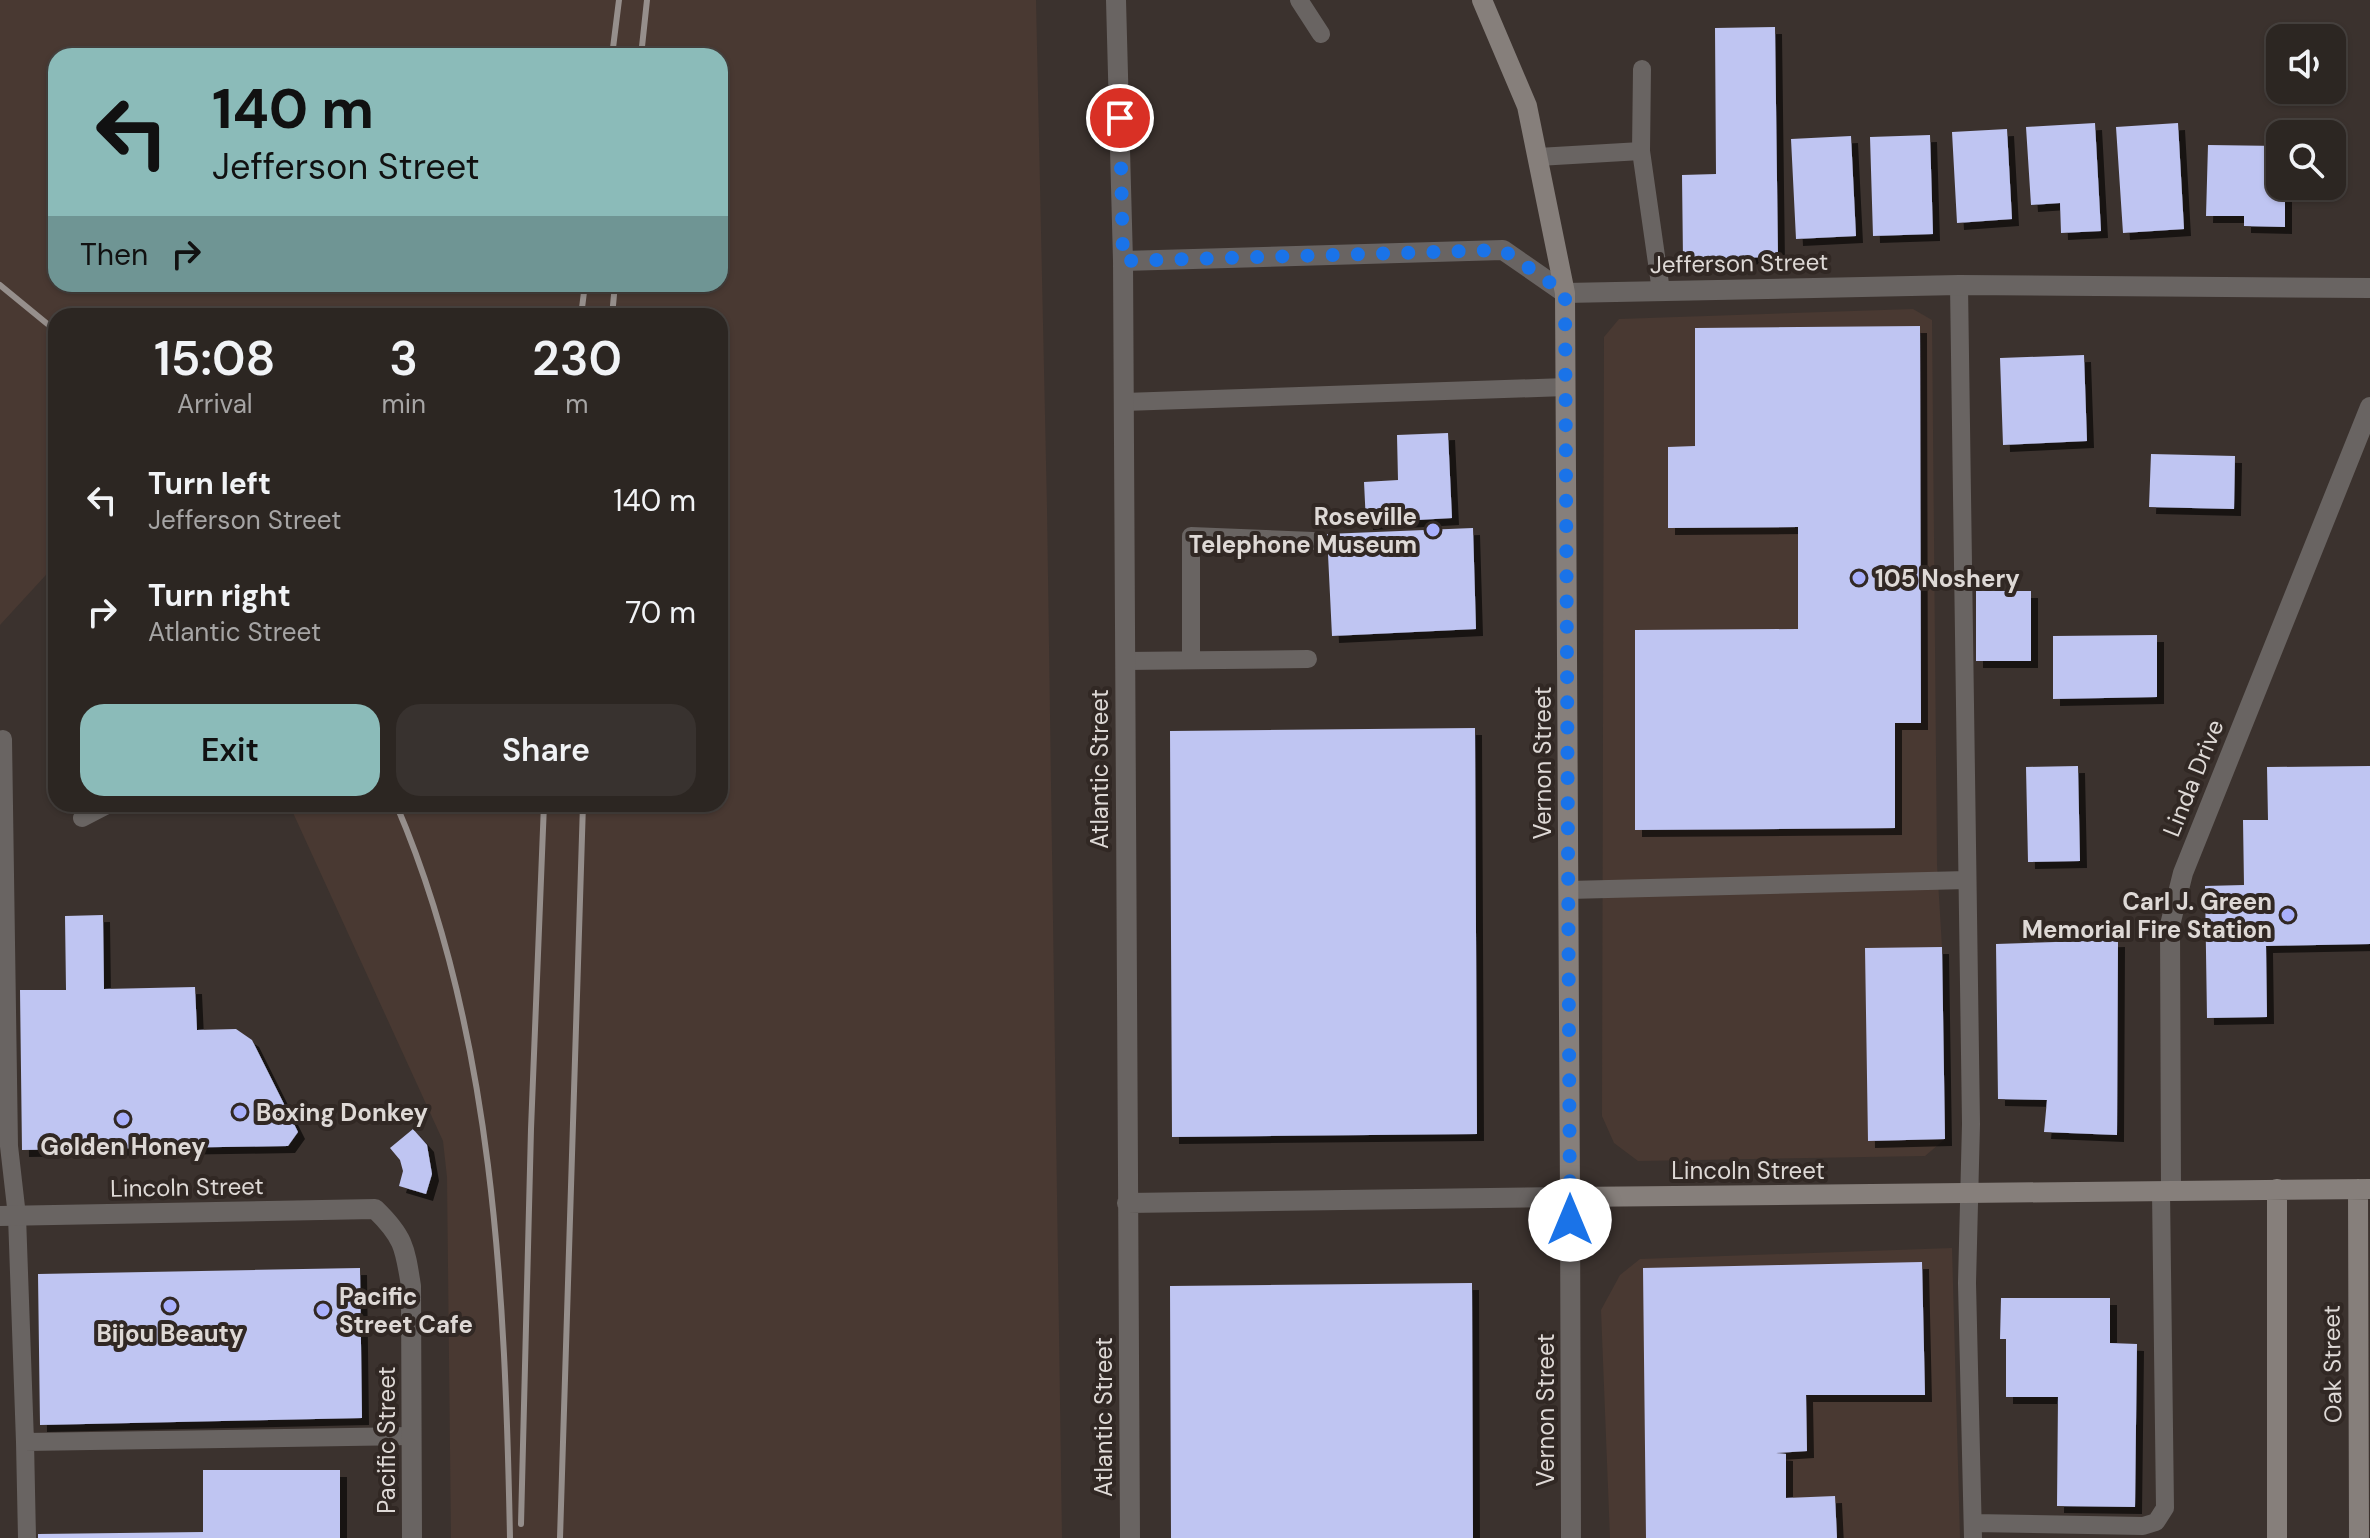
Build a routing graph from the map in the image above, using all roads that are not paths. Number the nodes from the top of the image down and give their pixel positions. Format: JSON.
{"nodes":[{"id":1,"x":1116,"y":0,"type":"edge"},
{"id":2,"x":1299,"y":0,"type":"edge"},
{"id":3,"x":1482,"y":0,"type":"edge"},
{"id":4,"x":1321,"y":34,"type":"dead end"},
{"id":5,"x":1642,"y":69,"type":"dead end"},
{"id":6,"x":1641,"y":151,"type":"junction"},
{"id":7,"x":1538,"y":157,"type":"junction"},
{"id":8,"x":1123,"y":261,"type":"junction"},
{"id":9,"x":1959,"y":285,"type":"junction"},
{"id":10,"x":2370,"y":288,"type":"edge"},
{"id":11,"x":1661,"y":291,"type":"junction"},
{"id":12,"x":1565,"y":293,"type":"junction"},
{"id":13,"x":1566,"y":387,"type":"junction"},
{"id":14,"x":1124,"y":402,"type":"junction"},
{"id":15,"x":2370,"y":407,"type":"edge"},
{"id":16,"x":1313,"y":541,"type":"dead end"},
{"id":17,"x":1308,"y":659,"type":"dead end"},
{"id":18,"x":1191,"y":660,"type":"junction"},
{"id":19,"x":1125,"y":661,"type":"junction"},
{"id":20,"x":3,"y":739,"type":"dead end"},
{"id":21,"x":94,"y":812,"type":"edge"},
{"id":22,"x":82,"y":818,"type":"dead end"},
{"id":23,"x":1967,"y":880,"type":"junction"},
{"id":24,"x":1568,"y":890,"type":"junction"},
{"id":25,"x":2277,"y":1189,"type":"junction"},
{"id":26,"x":2364,"y":1189,"type":"edge"},
{"id":27,"x":2166,"y":1191,"type":"junction"},
{"id":28,"x":1969,"y":1194,"type":"junction"},
{"id":29,"x":1570,"y":1197,"type":"junction"},
{"id":30,"x":1127,"y":1203,"type":"junction"},
{"id":31,"x":375,"y":1209,"type":"joint"},
{"id":32,"x":8,"y":1216,"type":"edge"},
{"id":33,"x":412,"y":1436,"type":"junction"},
{"id":34,"x":25,"y":1442,"type":"junction"},
{"id":35,"x":1973,"y":1530,"type":"edge"},
{"id":36,"x":27,"y":1538,"type":"edge"},
{"id":37,"x":412,"y":1538,"type":"edge"},
{"id":38,"x":1130,"y":1538,"type":"edge"},
{"id":39,"x":1571,"y":1538,"type":"edge"},
{"id":40,"x":2277,"y":1538,"type":"edge"},
{"id":41,"x":2359,"y":1538,"type":"edge"}],
"edges":[{"from":1,"to":8,"type":"street","name":"Atlantic Street"},
{"from":2,"to":4,"type":"lane"},
{"from":3,"to":7,"type":"main road","name":"Vernon Street"},
{"from":5,"to":6,"type":"lane"},
{"from":6,"to":7,"type":"lane"},
{"from":6,"to":11,"type":"lane"},
{"from":7,"to":12,"type":"main road","name":"Vernon Street"},
{"from":8,"to":12,"type":"street"},
{"from":8,"to":14,"type":"street","name":"Atlantic Street"},
{"from":9,"to":10,"type":"street","name":"Jefferson Street"},
{"from":9,"to":11,"type":"street","name":"Jefferson Street"},
{"from":9,"to":23,"type":"lane"},
{"from":11,"to":12,"type":"street","name":"Jefferson Street"},
{"from":12,"to":13,"type":"main road","name":"Vernon Street"},
{"from":13,"to":14,"type":"lane"},
{"from":13,"to":24,"type":"main road","name":"Vernon Street"},
{"from":14,"to":19,"type":"street","name":"Atlantic Street"},
{"from":15,"to":27,"type":"street","name":"Linda Drive"},
{"from":16,"to":18,"type":"lane"},
{"from":17,"to":18,"type":"lane"},
{"from":18,"to":19,"type":"lane"},
{"from":19,"to":30,"type":"street","name":"Atlantic Street"},
{"from":20,"to":32,"type":"lane"},
{"from":21,"to":22,"type":"lane"},
{"from":23,"to":24,"type":"lane"},
{"from":23,"to":28,"type":"lane"},
{"from":24,"to":29,"type":"main road","name":"Vernon Street"},
{"from":25,"to":26,"type":"main road","name":"Lincoln Street"},
{"from":25,"to":27,"type":"main road","name":"Lincoln Street"},
{"from":25,"to":40,"type":"main road"},
{"from":26,"to":41,"type":"main road","name":"Oak Street"},
{"from":27,"to":28,"type":"main road","name":"Lincoln Street"},
{"from":27,"to":35,"type":"lane"},
{"from":28,"to":29,"type":"main road","name":"Lincoln Street"},
{"from":28,"to":35,"type":"lane"},
{"from":29,"to":30,"type":"street","name":"Lincoln Street"},
{"from":29,"to":39,"type":"street","name":"Vernon Street"},
{"from":30,"to":38,"type":"street","name":"Atlantic Street"},
{"from":31,"to":32,"type":"street","name":"Lincoln Street"},
{"from":31,"to":33,"type":"street","name":"Pacific Street"},
{"from":32,"to":34,"type":"lane"},
{"from":33,"to":34,"type":"lane"},
{"from":33,"to":37,"type":"street","name":"Pacific Street"},
{"from":34,"to":36,"type":"lane"}]}
